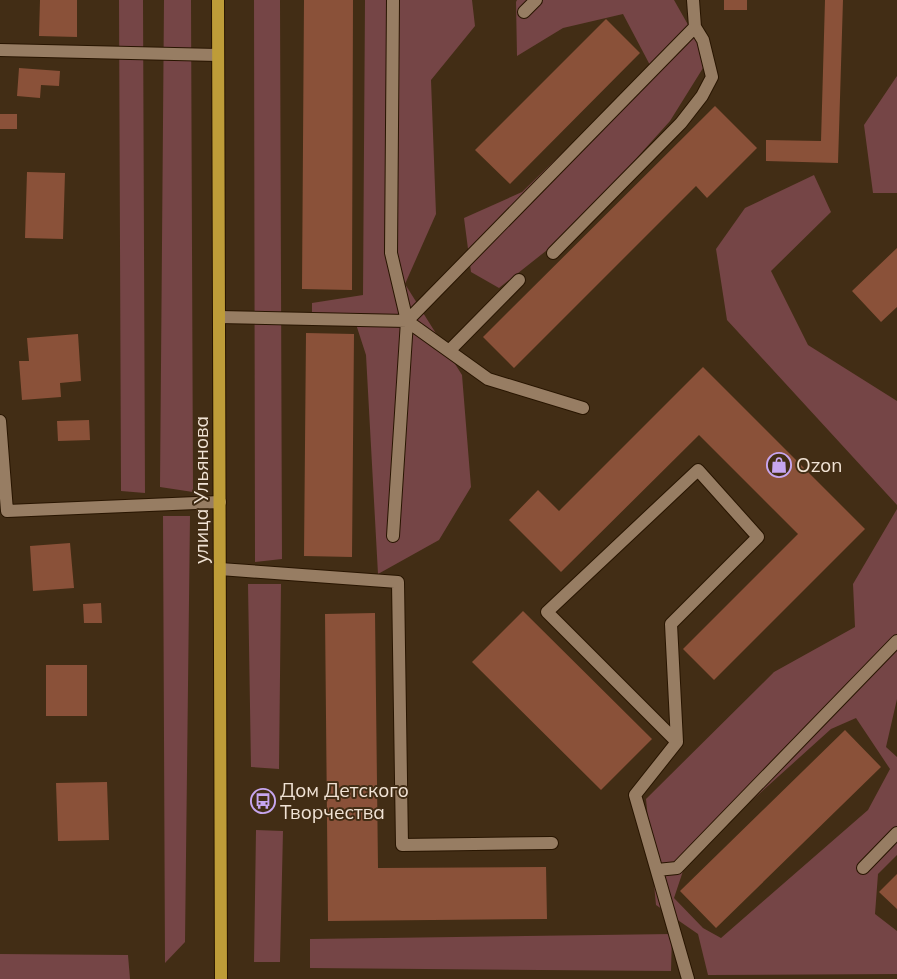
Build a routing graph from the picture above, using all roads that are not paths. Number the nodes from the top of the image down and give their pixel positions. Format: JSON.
{"nodes":[{"id":1,"x":218,"y":0,"type":"edge"},
{"id":2,"x":392,"y":0,"type":"edge"},
{"id":3,"x":536,"y":0,"type":"edge"},
{"id":4,"x":693,"y":0,"type":"edge"},
{"id":5,"x":524,"y":12,"type":"dead end"},
{"id":6,"x":695,"y":26,"type":"junction"},
{"id":7,"x":0,"y":50,"type":"edge"},
{"id":8,"x":218,"y":55,"type":"junction"},
{"id":9,"x":553,"y":253,"type":"dead end"},
{"id":10,"x":519,"y":280,"type":"dead end"},
{"id":11,"x":219,"y":317,"type":"junction"},
{"id":12,"x":407,"y":320,"type":"junction"},
{"id":13,"x":449,"y":351,"type":"junction"},
{"id":14,"x":583,"y":408,"type":"dead end"},
{"id":15,"x":0,"y":421,"type":"edge"},
{"id":16,"x":220,"y":502,"type":"junction"},
{"id":17,"x":393,"y":536,"type":"dead end"},
{"id":18,"x":220,"y":569,"type":"junction"},
{"id":19,"x":897,"y":640,"type":"edge"},
{"id":20,"x":677,"y":742,"type":"junction"},
{"id":21,"x":897,"y":833,"type":"edge"},
{"id":22,"x":552,"y":843,"type":"dead end"},
{"id":23,"x":864,"y":868,"type":"dead end"},
{"id":24,"x":657,"y":870,"type":"junction"},
{"id":25,"x":222,"y":979,"type":"edge"},
{"id":26,"x":688,"y":979,"type":"edge"}],
"edges":[{"from":1,"to":8,"type":"main road","name":"улица Ульянова"},
{"from":2,"to":12,"type":"lane"},
{"from":3,"to":5,"type":"lane"},
{"from":4,"to":6,"type":"lane"},
{"from":6,"to":9,"type":"lane"},
{"from":6,"to":12,"type":"lane"},
{"from":7,"to":8,"type":"lane"},
{"from":8,"to":11,"type":"main road","name":"улица Ульянова"},
{"from":10,"to":13,"type":"lane"},
{"from":11,"to":12,"type":"lane"},
{"from":11,"to":16,"type":"main road","name":"улица Ульянова"},
{"from":12,"to":13,"type":"lane"},
{"from":12,"to":17,"type":"lane"},
{"from":13,"to":14,"type":"lane"},
{"from":15,"to":16,"type":"lane"},
{"from":16,"to":18,"type":"main road","name":"улица Ульянова"},
{"from":18,"to":22,"type":"lane"},
{"from":18,"to":25,"type":"main road","name":"улица Ульянова"},
{"from":19,"to":24,"type":"lane"},
{"from":20,"to":20,"type":"lane"},
{"from":20,"to":24,"type":"lane"},
{"from":21,"to":23,"type":"lane"},
{"from":24,"to":26,"type":"lane"}]}
